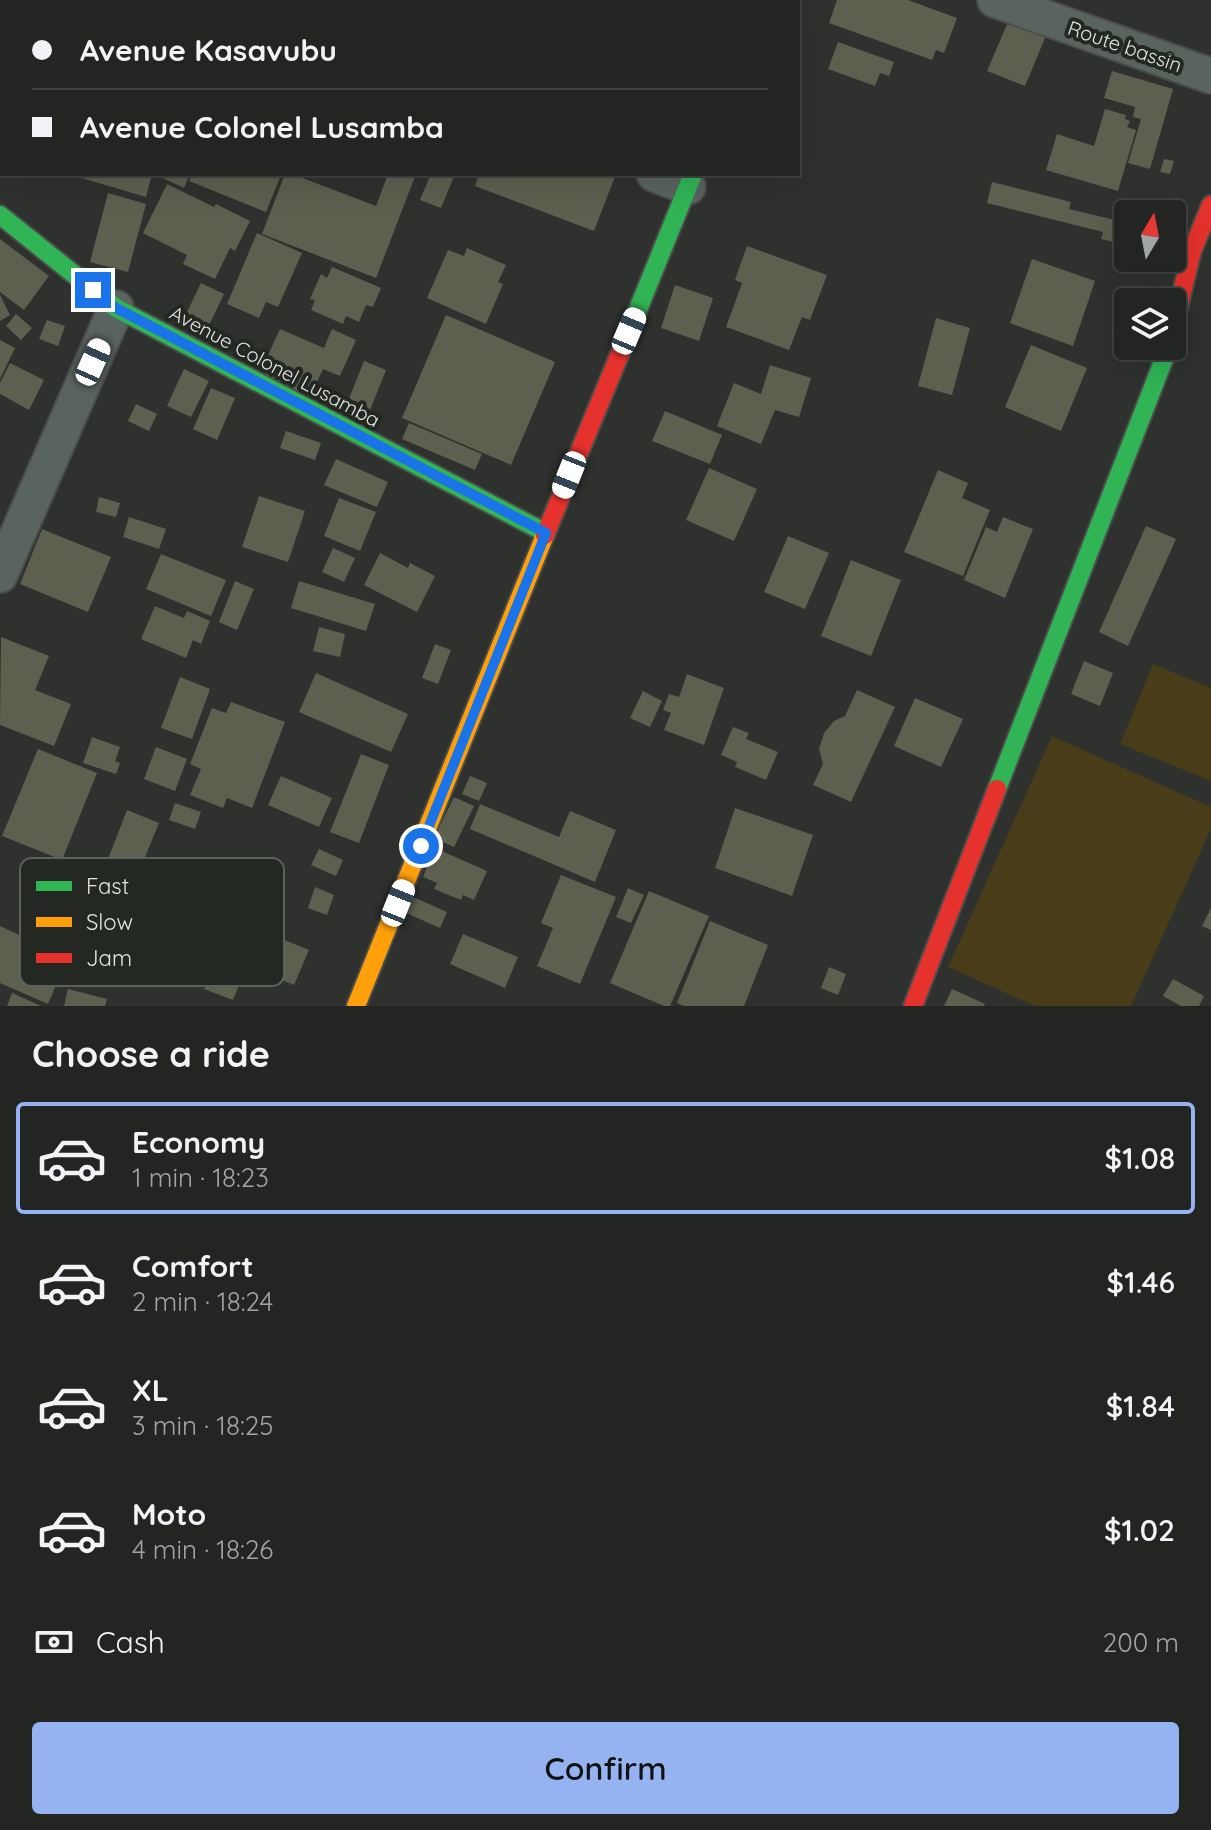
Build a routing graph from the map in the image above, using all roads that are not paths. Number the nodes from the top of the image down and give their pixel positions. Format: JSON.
{"nodes":[{"id":1,"x":995,"y":0,"type":"edge"},
{"id":2,"x":1211,"y":76,"type":"edge"},
{"id":3,"x":666,"y":176,"type":"edge"},
{"id":4,"x":691,"y":180,"type":"edge"},
{"id":5,"x":1211,"y":205,"type":"edge"},
{"id":6,"x":0,"y":215,"type":"edge"},
{"id":7,"x":1182,"y":288,"type":"edge"},
{"id":8,"x":116,"y":308,"type":"junction"},
{"id":9,"x":1197,"y":312,"type":"dead end"},
{"id":10,"x":1186,"y":327,"type":"edge"},
{"id":11,"x":1165,"y":360,"type":"edge"},
{"id":12,"x":546,"y":533,"type":"junction"},
{"id":13,"x":0,"y":575,"type":"edge"},
{"id":14,"x":356,"y":1006,"type":"edge"},
{"id":15,"x":913,"y":1006,"type":"edge"}],
"edges":[{"from":1,"to":2,"type":"street","name":"Route bassin"},
{"from":3,"to":4,"type":"street"},
{"from":4,"to":12,"type":"street"},
{"from":5,"to":7,"type":"street"},
{"from":6,"to":8,"type":"street","name":"Avenue Colonel Lusamba"},
{"from":8,"to":12,"type":"street","name":"Avenue Colonel Lusamba"},
{"from":8,"to":13,"type":"street"},
{"from":9,"to":10,"type":"street"},
{"from":11,"to":15,"type":"street"},
{"from":12,"to":14,"type":"street"}]}
